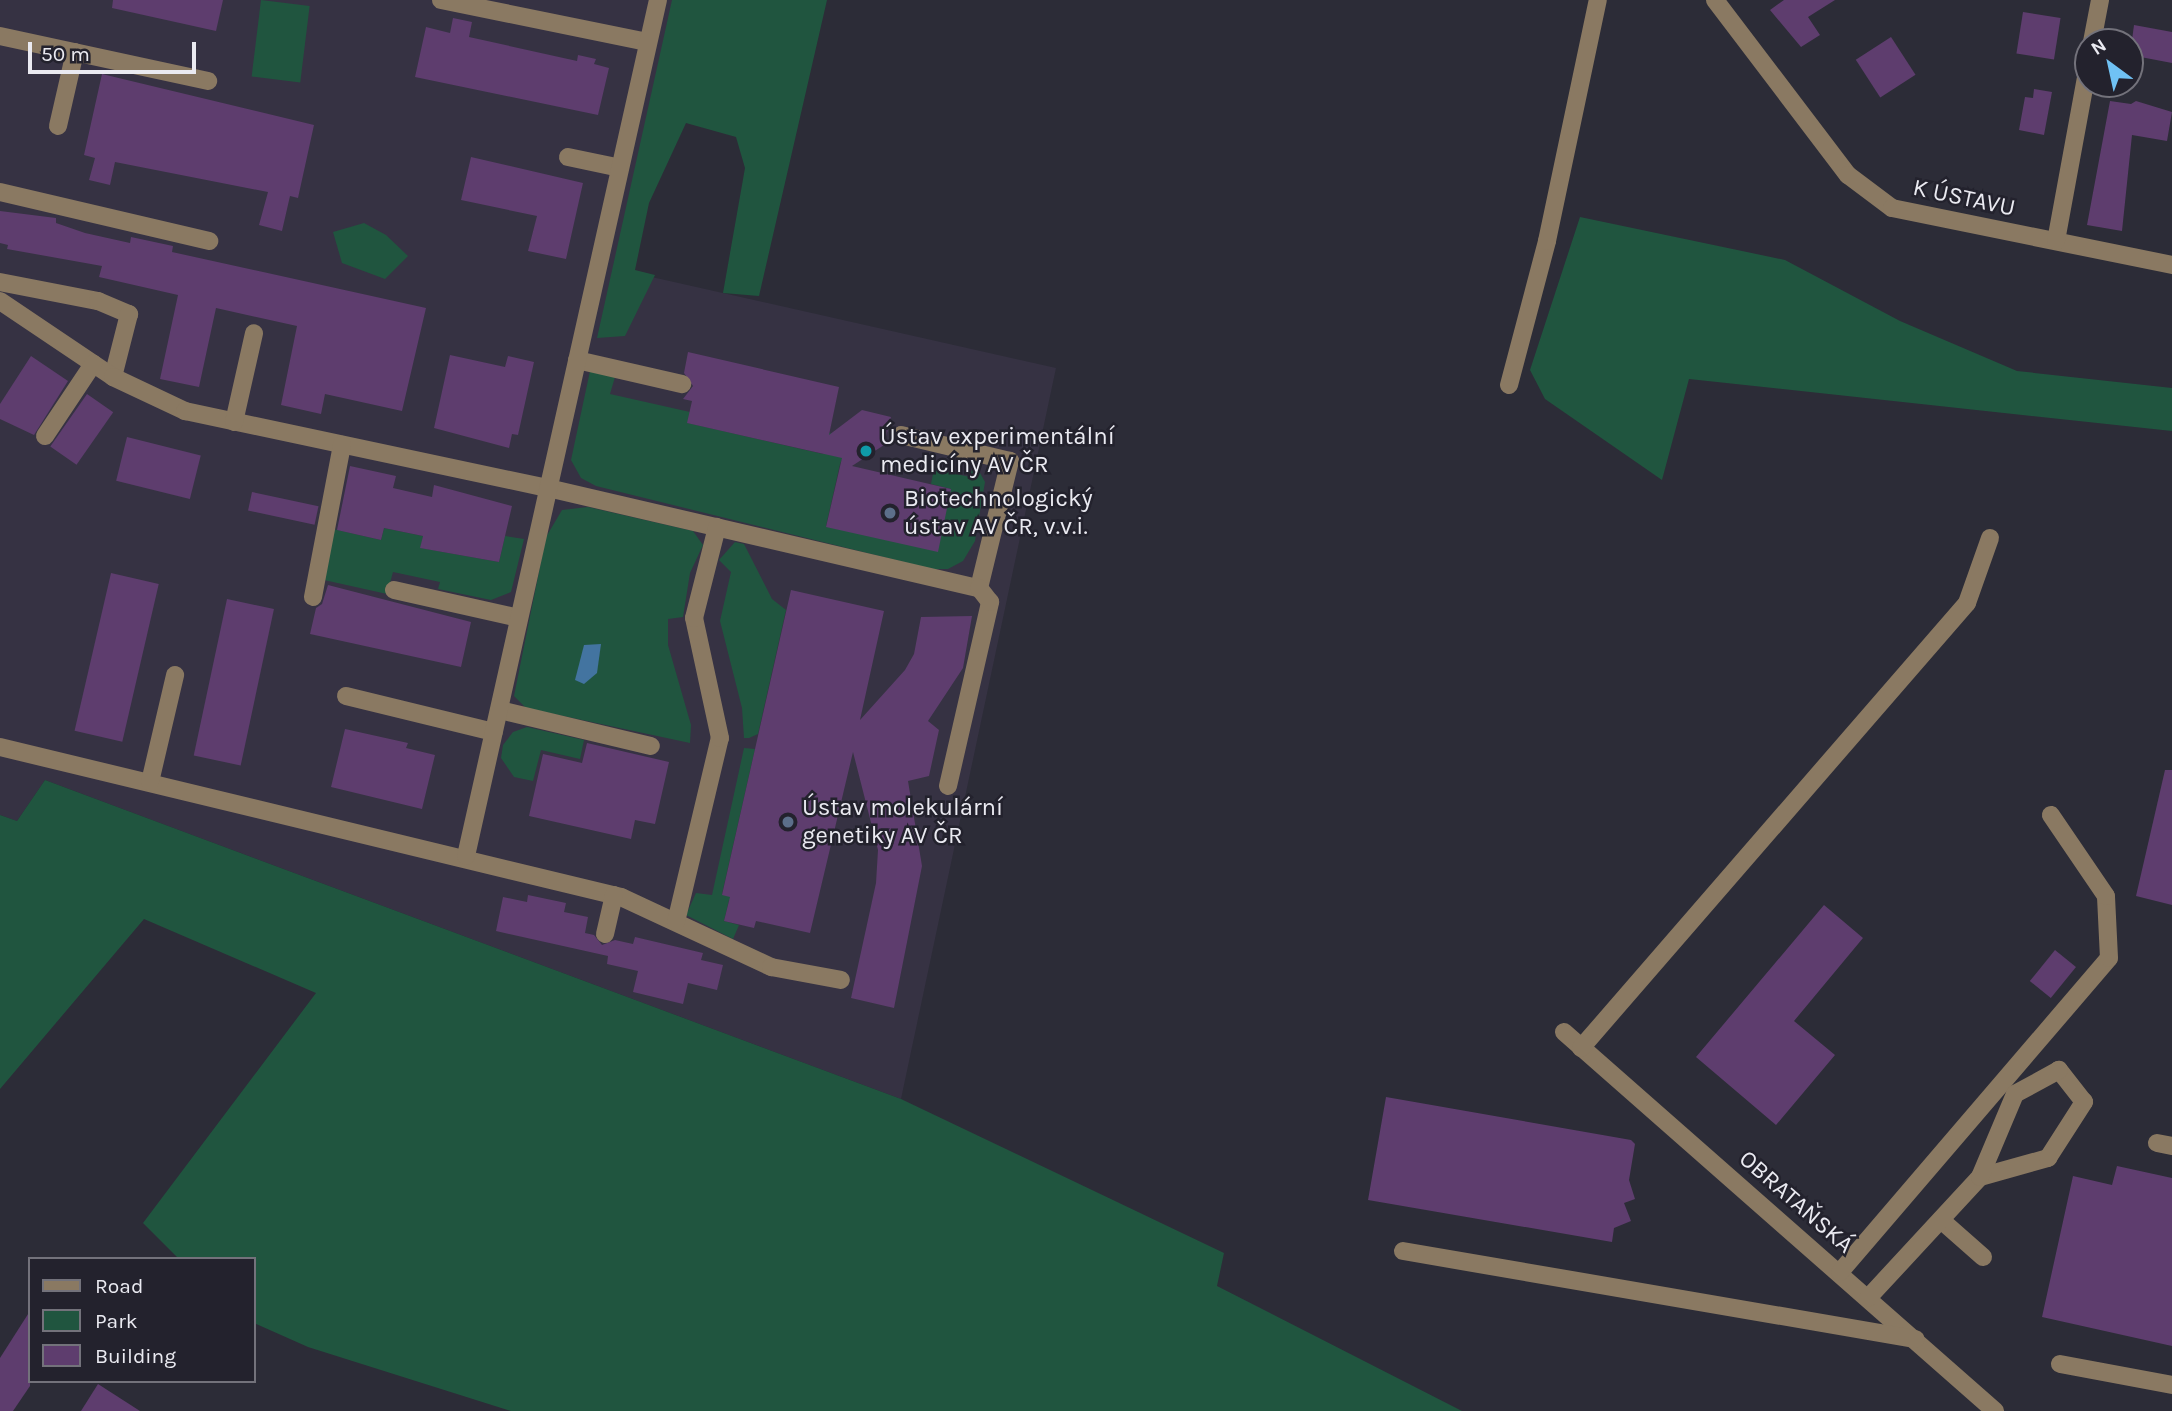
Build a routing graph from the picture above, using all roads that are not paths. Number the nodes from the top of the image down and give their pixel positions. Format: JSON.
{"nodes":[{"id":1,"x":441,"y":0,"type":"edge"},
{"id":2,"x":658,"y":0,"type":"edge"},
{"id":3,"x":1598,"y":0,"type":"edge"},
{"id":4,"x":1715,"y":0,"type":"edge"},
{"id":5,"x":2100,"y":0,"type":"edge"},
{"id":6,"x":2095,"y":28,"type":"edge"},
{"id":7,"x":0,"y":36,"type":"edge"},
{"id":8,"x":648,"y":42,"type":"junction"},
{"id":9,"x":75,"y":52,"type":"junction"},
{"id":10,"x":208,"y":81,"type":"dead end"},
{"id":11,"x":2082,"y":98,"type":"edge"},
{"id":12,"x":58,"y":125,"type":"dead end"},
{"id":13,"x":568,"y":157,"type":"dead end"},
{"id":14,"x":620,"y":168,"type":"junction"},
{"id":15,"x":0,"y":192,"type":"edge"},
{"id":16,"x":209,"y":241,"type":"dead end"},
{"id":17,"x":2056,"y":241,"type":"junction"},
{"id":18,"x":2172,"y":265,"type":"edge"},
{"id":19,"x":0,"y":282,"type":"edge"},
{"id":20,"x":0,"y":301,"type":"edge"},
{"id":21,"x":254,"y":333,"type":"dead end"},
{"id":22,"x":577,"y":360,"type":"junction"},
{"id":23,"x":93,"y":364,"type":"junction"},
{"id":24,"x":113,"y":377,"type":"junction"},
{"id":25,"x":682,"y":384,"type":"dead end"},
{"id":26,"x":1509,"y":384,"type":"dead end"},
{"id":27,"x":234,"y":422,"type":"junction"},
{"id":28,"x":901,"y":435,"type":"dead end"},
{"id":29,"x":45,"y":436,"type":"dead end"},
{"id":30,"x":342,"y":445,"type":"junction"},
{"id":31,"x":548,"y":488,"type":"junction"},
{"id":32,"x":717,"y":527,"type":"junction"},
{"id":33,"x":1990,"y":538,"type":"dead end"},
{"id":34,"x":979,"y":587,"type":"junction"},
{"id":35,"x":394,"y":590,"type":"dead end"},
{"id":36,"x":313,"y":597,"type":"dead end"},
{"id":37,"x":519,"y":618,"type":"junction"},
{"id":38,"x":175,"y":676,"type":"dead end"},
{"id":39,"x":346,"y":696,"type":"dead end"},
{"id":40,"x":500,"y":709,"type":"junction"},
{"id":41,"x":494,"y":732,"type":"junction"},
{"id":42,"x":0,"y":747,"type":"edge"},
{"id":43,"x":651,"y":747,"type":"dead end"},
{"id":44,"x":150,"y":782,"type":"junction"},
{"id":45,"x":948,"y":786,"type":"dead end"},
{"id":46,"x":2051,"y":814,"type":"dead end"},
{"id":47,"x":466,"y":856,"type":"junction"},
{"id":48,"x":614,"y":895,"type":"junction"},
{"id":49,"x":676,"y":922,"type":"junction"},
{"id":50,"x":606,"y":934,"type":"dead end"},
{"id":51,"x":841,"y":980,"type":"dead end"},
{"id":52,"x":1564,"y":1032,"type":"dead end"},
{"id":53,"x":1581,"y":1048,"type":"junction"},
{"id":54,"x":1980,"y":1177,"type":"junction"},
{"id":55,"x":1941,"y":1220,"type":"junction"},
{"id":56,"x":1403,"y":1251,"type":"dead end"},
{"id":57,"x":1983,"y":1257,"type":"dead end"},
{"id":58,"x":1840,"y":1272,"type":"junction"},
{"id":59,"x":1868,"y":1298,"type":"junction"},
{"id":60,"x":1914,"y":1339,"type":"junction"},
{"id":61,"x":2060,"y":1364,"type":"dead end"},
{"id":62,"x":2172,"y":1385,"type":"edge"},
{"id":63,"x":1995,"y":1411,"type":"edge"}],
"edges":[{"from":1,"to":8,"type":"street"},
{"from":2,"to":8,"type":"street"},
{"from":3,"to":26,"type":"street"},
{"from":4,"to":17,"type":"street","name":"K ÚSTAVU"},
{"from":5,"to":6,"type":"street"},
{"from":7,"to":9,"type":"street"},
{"from":8,"to":14,"type":"street"},
{"from":9,"to":10,"type":"street"},
{"from":9,"to":12,"type":"street"},
{"from":11,"to":17,"type":"street"},
{"from":13,"to":14,"type":"street"},
{"from":14,"to":22,"type":"street"},
{"from":15,"to":16,"type":"street"},
{"from":17,"to":18,"type":"street","name":"K ÚSTAVU"},
{"from":19,"to":24,"type":"street"},
{"from":20,"to":23,"type":"street"},
{"from":21,"to":27,"type":"street"},
{"from":22,"to":25,"type":"street"},
{"from":22,"to":31,"type":"street"},
{"from":23,"to":24,"type":"street"},
{"from":23,"to":29,"type":"street"},
{"from":24,"to":27,"type":"street"},
{"from":27,"to":30,"type":"street"},
{"from":28,"to":34,"type":"street"},
{"from":30,"to":31,"type":"street"},
{"from":30,"to":36,"type":"street"},
{"from":31,"to":32,"type":"street"},
{"from":31,"to":37,"type":"street"},
{"from":32,"to":34,"type":"street"},
{"from":32,"to":49,"type":"street"},
{"from":33,"to":53,"type":"street"},
{"from":34,"to":45,"type":"street"},
{"from":35,"to":37,"type":"street"},
{"from":37,"to":40,"type":"street"},
{"from":38,"to":44,"type":"street"},
{"from":39,"to":41,"type":"street"},
{"from":40,"to":41,"type":"street"},
{"from":40,"to":43,"type":"street"},
{"from":41,"to":47,"type":"street"},
{"from":42,"to":44,"type":"street"},
{"from":44,"to":47,"type":"street"},
{"from":46,"to":58,"type":"street"},
{"from":47,"to":48,"type":"street"},
{"from":48,"to":49,"type":"street"},
{"from":48,"to":50,"type":"street"},
{"from":49,"to":51,"type":"street"},
{"from":52,"to":53,"type":"street","name":"OBRATAŇSKÁ"},
{"from":53,"to":58,"type":"street","name":"OBRATAŇSKÁ"},
{"from":54,"to":54,"type":"street"},
{"from":54,"to":55,"type":"street"},
{"from":55,"to":57,"type":"street"},
{"from":55,"to":59,"type":"street"},
{"from":56,"to":60,"type":"street"},
{"from":58,"to":59,"type":"street","name":"OBRATAŇSKÁ"},
{"from":59,"to":60,"type":"street","name":"OBRATAŇSKÁ"},
{"from":60,"to":63,"type":"street","name":"OBRATAŇSKÁ"},
{"from":61,"to":62,"type":"street"}]}
